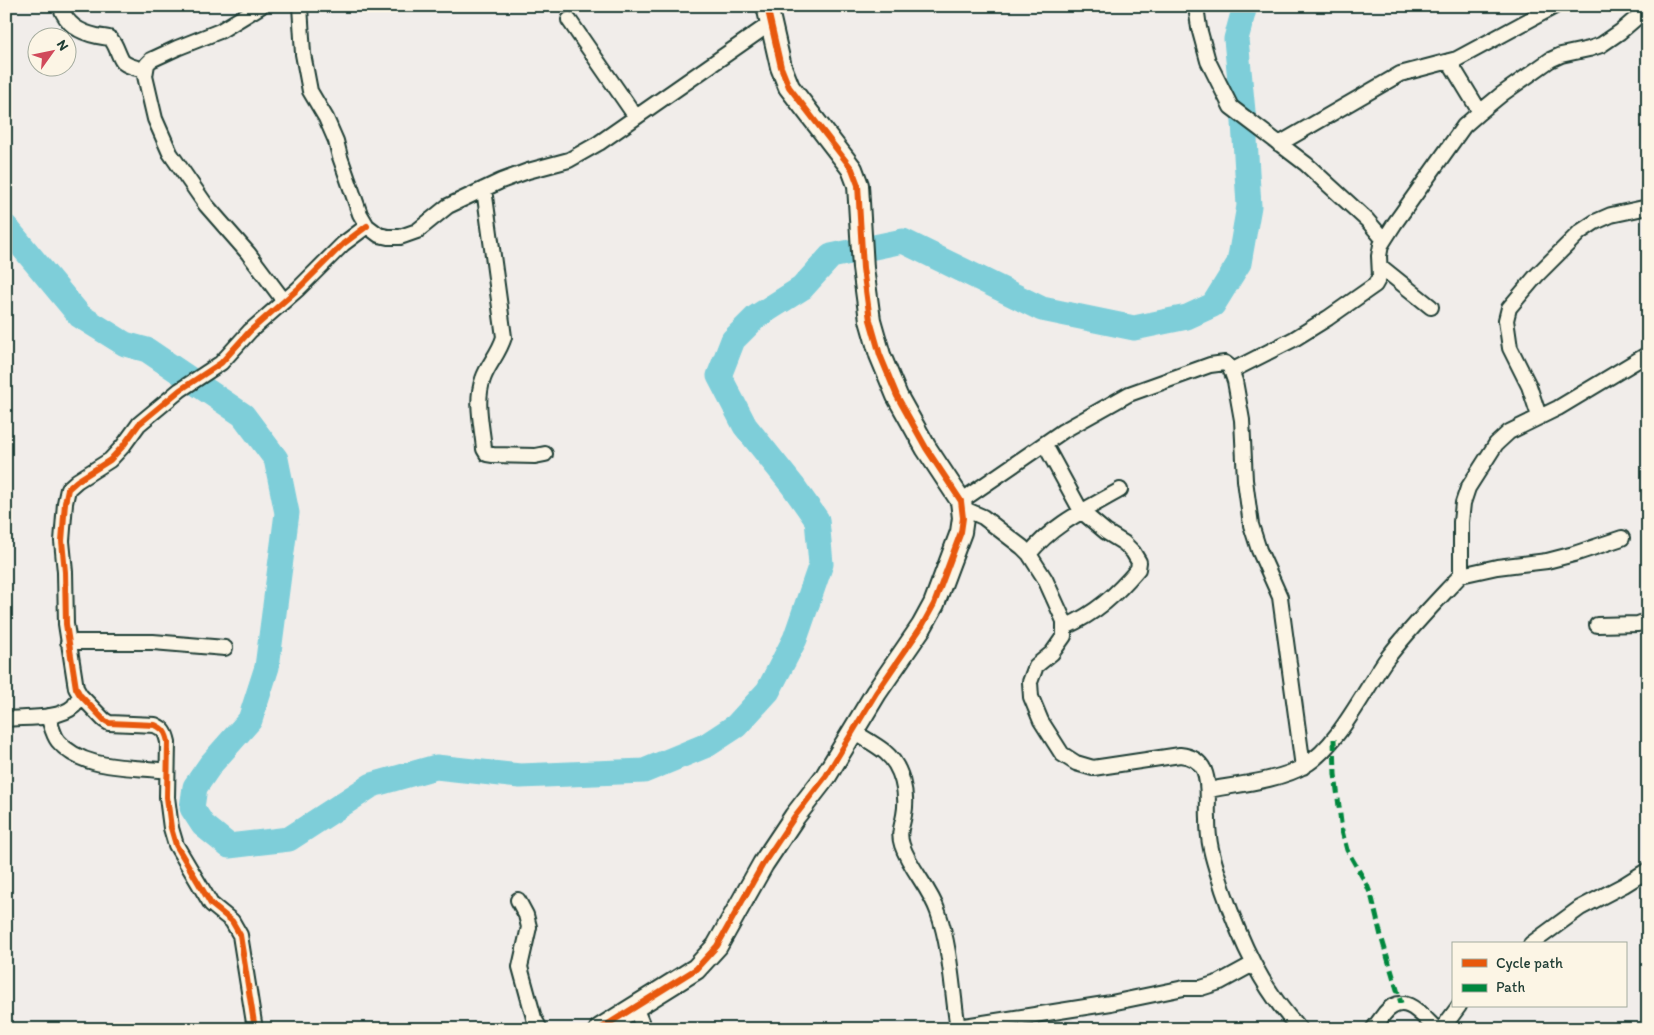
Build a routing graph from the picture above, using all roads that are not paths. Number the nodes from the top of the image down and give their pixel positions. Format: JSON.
{"nodes":[{"id":1,"x":60,"y":6,"type":"edge"},
{"id":2,"x":261,"y":6,"type":"edge"},
{"id":3,"x":300,"y":6,"type":"edge"},
{"id":4,"x":1196,"y":6,"type":"edge"},
{"id":5,"x":1555,"y":6,"type":"edge"},
{"id":6,"x":1648,"y":8,"type":"edge"},
{"id":7,"x":769,"y":15,"type":"edge"},
{"id":8,"x":569,"y":20,"type":"dead end"},
{"id":9,"x":1449,"y":61,"type":"junction"},
{"id":10,"x":145,"y":70,"type":"junction"},
{"id":11,"x":1480,"y":112,"type":"junction"},
{"id":12,"x":636,"y":117,"type":"junction"},
{"id":13,"x":1280,"y":144,"type":"junction"},
{"id":14,"x":484,"y":189,"type":"junction"},
{"id":15,"x":1648,"y":207,"type":"edge"},
{"id":16,"x":367,"y":226,"type":"junction"},
{"id":17,"x":1384,"y":240,"type":"junction"},
{"id":18,"x":1380,"y":266,"type":"junction"},
{"id":19,"x":284,"y":301,"type":"junction"},
{"id":20,"x":1431,"y":307,"type":"dead end"},
{"id":21,"x":1646,"y":359,"type":"edge"},
{"id":22,"x":1232,"y":371,"type":"junction"},
{"id":23,"x":1539,"y":416,"type":"junction"},
{"id":24,"x":1044,"y":445,"type":"junction"},
{"id":25,"x":545,"y":454,"type":"dead end"},
{"id":26,"x":1120,"y":490,"type":"dead end"},
{"id":27,"x":962,"y":505,"type":"junction"},
{"id":28,"x":1081,"y":511,"type":"junction"},
{"id":29,"x":1622,"y":538,"type":"dead end"},
{"id":30,"x":1029,"y":554,"type":"junction"},
{"id":31,"x":1460,"y":575,"type":"junction"},
{"id":32,"x":1648,"y":620,"type":"edge"},
{"id":33,"x":1597,"y":625,"type":"dead end"},
{"id":34,"x":1065,"y":628,"type":"junction"},
{"id":35,"x":68,"y":642,"type":"junction"},
{"id":36,"x":225,"y":648,"type":"dead end"},
{"id":37,"x":80,"y":696,"type":"junction"},
{"id":38,"x":48,"y":716,"type":"junction"},
{"id":39,"x":6,"y":719,"type":"edge"},
{"id":40,"x":853,"y":731,"type":"junction"},
{"id":41,"x":1303,"y":768,"type":"junction"},
{"id":42,"x":167,"y":771,"type":"junction"},
{"id":43,"x":1208,"y":790,"type":"junction"},
{"id":44,"x":1648,"y":870,"type":"edge"},
{"id":45,"x":518,"y":900,"type":"dead end"},
{"id":46,"x":1533,"y":942,"type":"edge"},
{"id":47,"x":1253,"y":964,"type":"junction"},
{"id":48,"x":635,"y":1007,"type":"junction"},
{"id":49,"x":1458,"y":1008,"type":"edge"},
{"id":50,"x":958,"y":1028,"type":"edge"},
{"id":51,"x":256,"y":1029,"type":"edge"},
{"id":52,"x":540,"y":1029,"type":"edge"},
{"id":53,"x":600,"y":1029,"type":"edge"},
{"id":54,"x":644,"y":1029,"type":"edge"},
{"id":55,"x":1300,"y":1029,"type":"edge"},
{"id":56,"x":1373,"y":1029,"type":"edge"},
{"id":57,"x":1436,"y":1029,"type":"edge"},
{"id":58,"x":1442,"y":1029,"type":"edge"}],
"edges":[{"from":1,"to":10,"type":"street"},
{"from":2,"to":10,"type":"street"},
{"from":3,"to":16,"type":"street"},
{"from":4,"to":13,"type":"street"},
{"from":5,"to":9,"type":"street"},
{"from":6,"to":11,"type":"street"},
{"from":7,"to":12,"type":"street"},
{"from":7,"to":27,"type":"street"},
{"from":8,"to":12,"type":"street"},
{"from":9,"to":11,"type":"street"},
{"from":9,"to":13,"type":"street"},
{"from":10,"to":19,"type":"street"},
{"from":11,"to":17,"type":"street"},
{"from":12,"to":14,"type":"street"},
{"from":13,"to":17,"type":"street"},
{"from":14,"to":16,"type":"street"},
{"from":14,"to":25,"type":"street"},
{"from":15,"to":23,"type":"street"},
{"from":16,"to":19,"type":"street"},
{"from":17,"to":18,"type":"street"},
{"from":18,"to":20,"type":"street"},
{"from":18,"to":22,"type":"street"},
{"from":19,"to":35,"type":"street"},
{"from":21,"to":23,"type":"street"},
{"from":22,"to":24,"type":"street"},
{"from":22,"to":41,"type":"street"},
{"from":23,"to":31,"type":"street"},
{"from":24,"to":27,"type":"street"},
{"from":24,"to":28,"type":"street"},
{"from":26,"to":28,"type":"street"},
{"from":27,"to":30,"type":"street"},
{"from":27,"to":40,"type":"street"},
{"from":28,"to":30,"type":"street"},
{"from":28,"to":34,"type":"street"},
{"from":29,"to":31,"type":"street"},
{"from":30,"to":34,"type":"street"},
{"from":31,"to":41,"type":"street"},
{"from":32,"to":33,"type":"street"},
{"from":34,"to":43,"type":"street"},
{"from":35,"to":36,"type":"street"},
{"from":35,"to":37,"type":"street"},
{"from":37,"to":38,"type":"street"},
{"from":37,"to":42,"type":"street"},
{"from":38,"to":39,"type":"street"},
{"from":38,"to":42,"type":"street"},
{"from":40,"to":48,"type":"street"},
{"from":40,"to":50,"type":"street"},
{"from":41,"to":43,"type":"street"},
{"from":42,"to":51,"type":"street"},
{"from":43,"to":47,"type":"street"},
{"from":44,"to":46,"type":"street"},
{"from":45,"to":52,"type":"street"},
{"from":47,"to":50,"type":"street"},
{"from":47,"to":55,"type":"street"},
{"from":48,"to":53,"type":"street"},
{"from":48,"to":54,"type":"street"},
{"from":49,"to":58,"type":"street"},
{"from":56,"to":57,"type":"street"}]}
